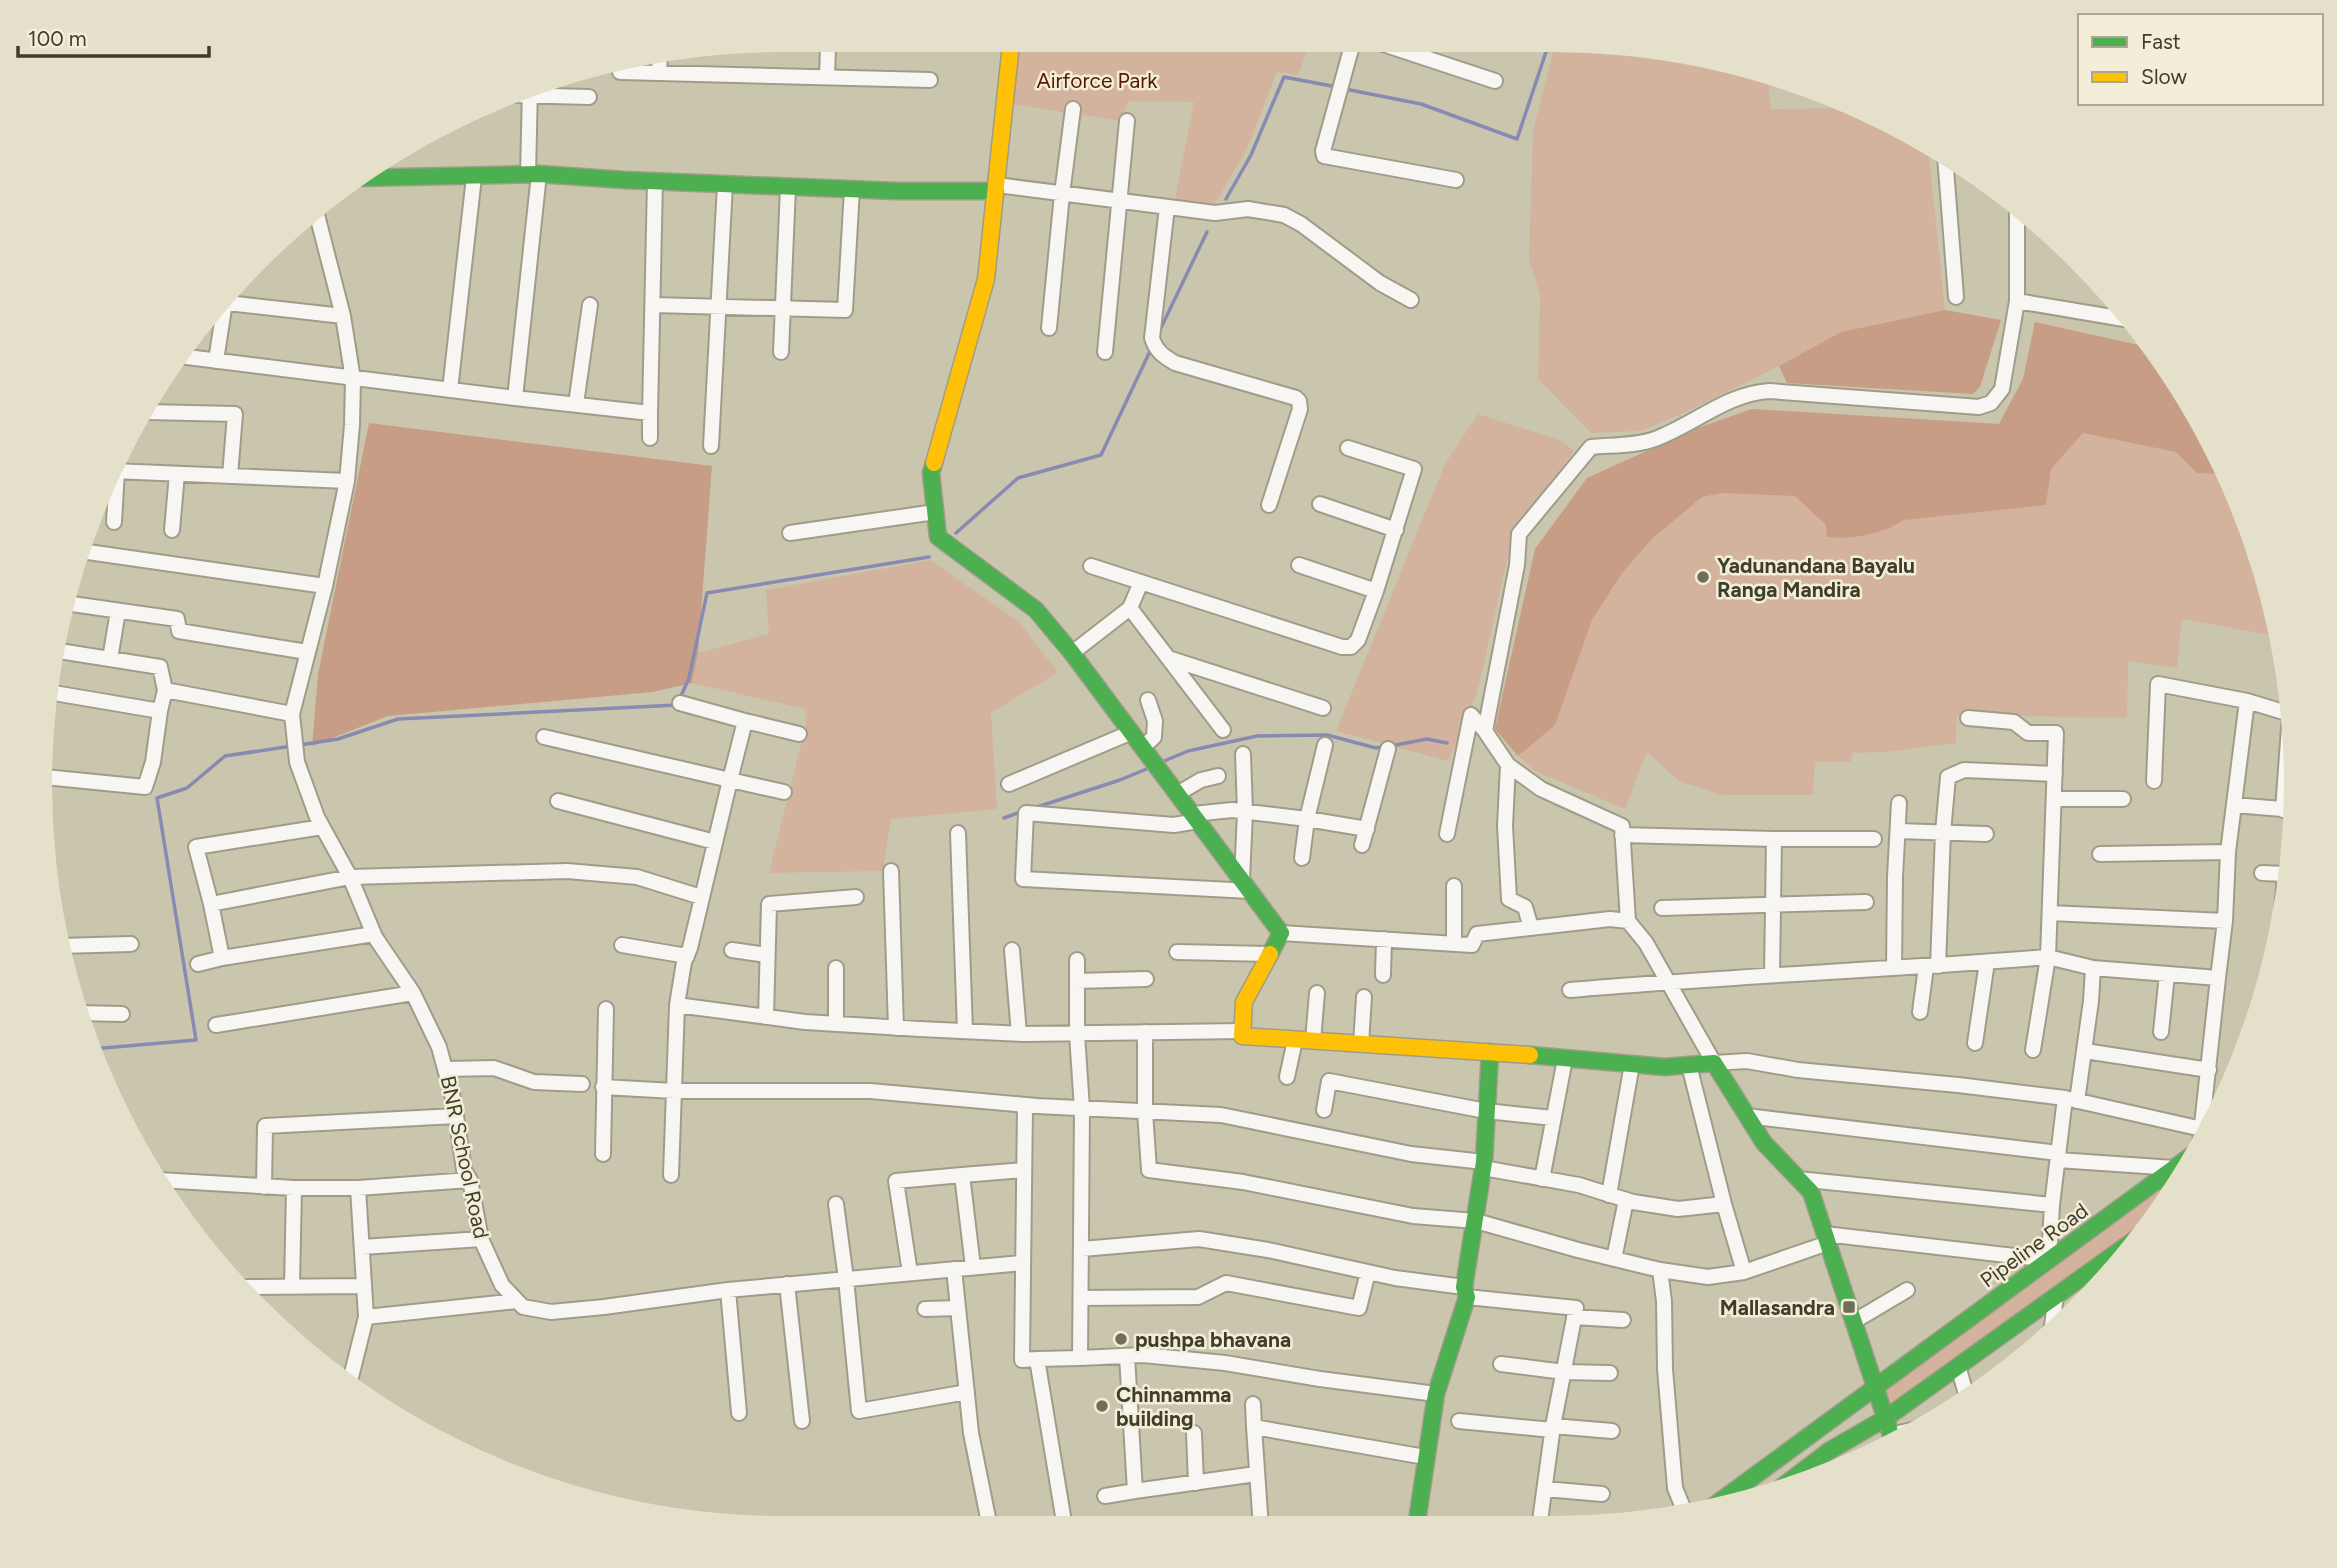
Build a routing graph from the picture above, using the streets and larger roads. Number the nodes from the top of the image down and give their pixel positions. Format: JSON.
{"nodes":[{"id":1,"x":828,"y":52,"type":"edge"},
{"id":2,"x":1010,"y":52,"type":"edge"},
{"id":3,"x":1350,"y":52,"type":"edge"},
{"id":4,"x":1409,"y":52,"type":"edge"},
{"id":5,"x":659,"y":64,"type":"edge"},
{"id":6,"x":620,"y":72,"type":"dead end"},
{"id":7,"x":659,"y":73,"type":"junction"},
{"id":8,"x":827,"y":77,"type":"junction"},
{"id":9,"x":930,"y":80,"type":"dead end"},
{"id":10,"x":1494,"y":81,"type":"dead end"},
{"id":11,"x":545,"y":93,"type":"edge"},
{"id":12,"x":589,"y":97,"type":"dead end"},
{"id":13,"x":530,"y":98,"type":"edge"},
{"id":14,"x":1073,"y":109,"type":"dead end"},
{"id":15,"x":1126,"y":121,"type":"dead end"},
{"id":16,"x":1946,"y":168,"type":"edge"},
{"id":17,"x":533,"y":174,"type":"junction"},
{"id":18,"x":474,"y":177,"type":"junction"},
{"id":19,"x":375,"y":178,"type":"edge"},
{"id":20,"x":1455,"y":180,"type":"dead end"},
{"id":21,"x":655,"y":181,"type":"junction"},
{"id":22,"x":725,"y":184,"type":"junction"},
{"id":23,"x":788,"y":187,"type":"junction"},
{"id":24,"x":996,"y":188,"type":"junction"},
{"id":25,"x":852,"y":189,"type":"junction"},
{"id":26,"x":1062,"y":194,"type":"junction"},
{"id":27,"x":1119,"y":201,"type":"junction"},
{"id":28,"x":1167,"y":207,"type":"junction"},
{"id":29,"x":2017,"y":219,"type":"edge"},
{"id":30,"x":318,"y":221,"type":"edge"},
{"id":31,"x":1956,"y":297,"type":"dead end"},
{"id":32,"x":1411,"y":300,"type":"dead end"},
{"id":33,"x":2017,"y":301,"type":"junction"},
{"id":34,"x":234,"y":302,"type":"edge"},
{"id":35,"x":590,"y":305,"type":"dead end"},
{"id":36,"x":653,"y":305,"type":"junction"},
{"id":37,"x":719,"y":307,"type":"junction"},
{"id":38,"x":782,"y":309,"type":"junction"},
{"id":39,"x":343,"y":317,"type":"junction"},
{"id":40,"x":221,"y":318,"type":"edge"},
{"id":41,"x":2116,"y":318,"type":"edge"},
{"id":42,"x":1049,"y":328,"type":"dead end"},
{"id":43,"x":781,"y":352,"type":"dead end"},
{"id":44,"x":1105,"y":352,"type":"dead end"},
{"id":45,"x":191,"y":358,"type":"edge"},
{"id":46,"x":216,"y":361,"type":"junction"},
{"id":47,"x":353,"y":379,"type":"junction"},
{"id":48,"x":450,"y":390,"type":"junction"},
{"id":49,"x":515,"y":398,"type":"junction"},
{"id":50,"x":576,"y":404,"type":"junction"},
{"id":51,"x":155,"y":412,"type":"edge"},
{"id":52,"x":650,"y":413,"type":"junction"},
{"id":53,"x":650,"y":438,"type":"dead end"},
{"id":54,"x":712,"y":446,"type":"dead end"},
{"id":55,"x":1348,"y":448,"type":"dead end"},
{"id":56,"x":123,"y":471,"type":"edge"},
{"id":57,"x":177,"y":474,"type":"junction"},
{"id":58,"x":230,"y":476,"type":"junction"},
{"id":59,"x":347,"y":481,"type":"junction"},
{"id":60,"x":115,"y":489,"type":"edge"},
{"id":61,"x":1320,"y":504,"type":"dead end"},
{"id":62,"x":1269,"y":505,"type":"dead end"},
{"id":63,"x":935,"y":512,"type":"junction"},
{"id":64,"x":114,"y":522,"type":"dead end"},
{"id":65,"x":172,"y":530,"type":"dead end"},
{"id":66,"x":1396,"y":530,"type":"junction"},
{"id":67,"x":790,"y":533,"type":"dead end"},
{"id":68,"x":90,"y":552,"type":"edge"},
{"id":69,"x":1299,"y":565,"type":"dead end"},
{"id":70,"x":1091,"y":566,"type":"dead end"},
{"id":71,"x":1142,"y":582,"type":"junction"},
{"id":72,"x":326,"y":586,"type":"junction"},
{"id":73,"x":1376,"y":591,"type":"junction"},
{"id":74,"x":75,"y":604,"type":"edge"},
{"id":75,"x":1130,"y":608,"type":"junction"},
{"id":76,"x":118,"y":611,"type":"junction"},
{"id":77,"x":65,"y":652,"type":"edge"},
{"id":78,"x":307,"y":652,"type":"junction"},
{"id":79,"x":1072,"y":653,"type":"junction"},
{"id":80,"x":1168,"y":658,"type":"junction"},
{"id":81,"x":110,"y":659,"type":"junction"},
{"id":82,"x":165,"y":690,"type":"junction"},
{"id":83,"x":59,"y":694,"type":"edge"},
{"id":84,"x":1148,"y":700,"type":"dead end"},
{"id":85,"x":2246,"y":701,"type":"junction"},
{"id":86,"x":680,"y":703,"type":"dead end"},
{"id":87,"x":1323,"y":708,"type":"dead end"},
{"id":88,"x":160,"y":710,"type":"junction"},
{"id":89,"x":2280,"y":711,"type":"edge"},
{"id":90,"x":292,"y":715,"type":"junction"},
{"id":91,"x":1968,"y":719,"type":"dead end"},
{"id":92,"x":745,"y":721,"type":"junction"},
{"id":93,"x":1223,"y":730,"type":"dead end"},
{"id":94,"x":1485,"y":731,"type":"junction"},
{"id":95,"x":1132,"y":732,"type":"junction"},
{"id":96,"x":799,"y":734,"type":"dead end"},
{"id":97,"x":544,"y":737,"type":"dead end"},
{"id":98,"x":1325,"y":745,"type":"dead end"},
{"id":99,"x":1143,"y":747,"type":"junction"},
{"id":100,"x":1388,"y":749,"type":"dead end"},
{"id":101,"x":1243,"y":754,"type":"dead end"},
{"id":102,"x":1508,"y":765,"type":"junction"},
{"id":103,"x":2055,"y":774,"type":"junction"},
{"id":104,"x":1218,"y":776,"type":"dead end"},
{"id":105,"x":52,"y":778,"type":"edge"},
{"id":106,"x":730,"y":780,"type":"junction"},
{"id":107,"x":2154,"y":781,"type":"dead end"},
{"id":108,"x":1009,"y":784,"type":"dead end"},
{"id":109,"x":784,"y":792,"type":"dead end"},
{"id":110,"x":1177,"y":794,"type":"junction"},
{"id":111,"x":2053,"y":799,"type":"junction"},
{"id":112,"x":2123,"y":800,"type":"dead end"},
{"id":113,"x":558,"y":801,"type":"dead end"},
{"id":114,"x":1899,"y":803,"type":"dead end"},
{"id":115,"x":2234,"y":805,"type":"junction"},
{"id":116,"x":2283,"y":809,"type":"edge"},
{"id":117,"x":1245,"y":812,"type":"junction"},
{"id":118,"x":1195,"y":818,"type":"junction"},
{"id":119,"x":1307,"y":818,"type":"junction"},
{"id":120,"x":322,"y":827,"type":"junction"},
{"id":121,"x":1367,"y":829,"type":"junction"},
{"id":122,"x":1898,"y":831,"type":"junction"},
{"id":123,"x":1943,"y":832,"type":"junction"},
{"id":124,"x":958,"y":833,"type":"dead end"},
{"id":125,"x":1447,"y":834,"type":"dead end"},
{"id":126,"x":1986,"y":834,"type":"dead end"},
{"id":127,"x":1622,"y":835,"type":"junction"},
{"id":128,"x":1774,"y":839,"type":"junction"},
{"id":129,"x":1874,"y":839,"type":"dead end"},
{"id":130,"x":715,"y":842,"type":"junction"},
{"id":131,"x":1362,"y":845,"type":"dead end"},
{"id":132,"x":2228,"y":852,"type":"junction"},
{"id":133,"x":2100,"y":854,"type":"dead end"},
{"id":134,"x":1302,"y":858,"type":"dead end"},
{"id":135,"x":891,"y":871,"type":"dead end"},
{"id":136,"x":2262,"y":873,"type":"dead end"},
{"id":137,"x":2279,"y":874,"type":"edge"},
{"id":138,"x":350,"y":877,"type":"junction"},
{"id":139,"x":1246,"y":886,"type":"junction"},
{"id":140,"x":1454,"y":886,"type":"dead end"},
{"id":141,"x":701,"y":897,"type":"junction"},
{"id":142,"x":856,"y":897,"type":"dead end"},
{"id":143,"x":1866,"y":902,"type":"dead end"},
{"id":144,"x":211,"y":904,"type":"junction"},
{"id":145,"x":1772,"y":905,"type":"junction"},
{"id":146,"x":1662,"y":908,"type":"dead end"},
{"id":147,"x":2050,"y":913,"type":"junction"},
{"id":148,"x":1628,"y":920,"type":"junction"},
{"id":149,"x":2225,"y":921,"type":"junction"},
{"id":150,"x":1531,"y":928,"type":"junction"},
{"id":151,"x":1281,"y":933,"type":"junction"},
{"id":152,"x":374,"y":934,"type":"junction"},
{"id":153,"x":1384,"y":939,"type":"junction"},
{"id":154,"x":131,"y":944,"type":"dead end"},
{"id":155,"x":1454,"y":944,"type":"junction"},
{"id":156,"x":622,"y":945,"type":"dead end"},
{"id":157,"x":71,"y":946,"type":"edge"},
{"id":158,"x":732,"y":950,"type":"dead end"},
{"id":159,"x":1012,"y":950,"type":"dead end"},
{"id":160,"x":1177,"y":952,"type":"dead end"},
{"id":161,"x":1270,"y":954,"type":"junction"},
{"id":162,"x":767,"y":955,"type":"junction"},
{"id":163,"x":687,"y":956,"type":"junction"},
{"id":164,"x":2048,"y":957,"type":"junction"},
{"id":165,"x":222,"y":958,"type":"junction"},
{"id":166,"x":1077,"y":960,"type":"dead end"},
{"id":167,"x":1987,"y":962,"type":"junction"},
{"id":168,"x":198,"y":964,"type":"dead end"},
{"id":169,"x":1932,"y":966,"type":"junction"},
{"id":170,"x":836,"y":968,"type":"dead end"},
{"id":171,"x":1894,"y":968,"type":"junction"},
{"id":172,"x":2093,"y":968,"type":"junction"},
{"id":173,"x":1772,"y":974,"type":"junction"},
{"id":174,"x":2167,"y":974,"type":"junction"},
{"id":175,"x":1383,"y":975,"type":"dead end"},
{"id":176,"x":2218,"y":978,"type":"junction"},
{"id":177,"x":1146,"y":979,"type":"dead end"},
{"id":178,"x":1077,"y":981,"type":"junction"},
{"id":179,"x":1668,"y":981,"type":"junction"},
{"id":180,"x":1570,"y":990,"type":"dead end"},
{"id":181,"x":413,"y":993,"type":"junction"},
{"id":182,"x":1317,"y":993,"type":"dead end"},
{"id":183,"x":1364,"y":997,"type":"dead end"},
{"id":184,"x":677,"y":1005,"type":"junction"},
{"id":185,"x":606,"y":1009,"type":"dead end"},
{"id":186,"x":1920,"y":1012,"type":"dead end"},
{"id":187,"x":89,"y":1013,"type":"edge"},
{"id":188,"x":122,"y":1014,"type":"dead end"},
{"id":189,"x":766,"y":1017,"type":"junction"},
{"id":190,"x":836,"y":1024,"type":"junction"},
{"id":191,"x":216,"y":1025,"type":"dead end"},
{"id":192,"x":895,"y":1028,"type":"junction"},
{"id":193,"x":965,"y":1031,"type":"junction"},
{"id":194,"x":1243,"y":1031,"type":"junction"},
{"id":195,"x":1144,"y":1032,"type":"junction"},
{"id":196,"x":2161,"y":1032,"type":"dead end"},
{"id":197,"x":1019,"y":1034,"type":"junction"},
{"id":198,"x":1077,"y":1034,"type":"junction"},
{"id":199,"x":1295,"y":1040,"type":"junction"},
{"id":200,"x":1313,"y":1041,"type":"junction"},
{"id":201,"x":1975,"y":1043,"type":"dead end"},
{"id":202,"x":1361,"y":1044,"type":"junction"},
{"id":203,"x":2033,"y":1050,"type":"dead end"},
{"id":204,"x":2085,"y":1051,"type":"junction"},
{"id":205,"x":1490,"y":1052,"type":"junction"},
{"id":206,"x":1565,"y":1059,"type":"junction"},
{"id":207,"x":1714,"y":1063,"type":"junction"},
{"id":208,"x":1632,"y":1065,"type":"junction"},
{"id":209,"x":1689,"y":1065,"type":"junction"},
{"id":210,"x":446,"y":1069,"type":"junction"},
{"id":211,"x":2209,"y":1070,"type":"junction"},
{"id":212,"x":1287,"y":1077,"type":"dead end"},
{"id":213,"x":582,"y":1084,"type":"dead end"},
{"id":214,"x":603,"y":1087,"type":"junction"},
{"id":215,"x":674,"y":1091,"type":"junction"},
{"id":216,"x":2071,"y":1100,"type":"junction"},
{"id":217,"x":1025,"y":1105,"type":"junction"},
{"id":218,"x":1082,"y":1109,"type":"junction"},
{"id":219,"x":1324,"y":1110,"type":"dead end"},
{"id":220,"x":1486,"y":1111,"type":"junction"},
{"id":221,"x":1145,"y":1112,"type":"junction"},
{"id":222,"x":456,"y":1116,"type":"junction"},
{"id":223,"x":1747,"y":1116,"type":"junction"},
{"id":224,"x":1553,"y":1118,"type":"junction"},
{"id":225,"x":2203,"y":1119,"type":"edge"},
{"id":226,"x":2195,"y":1134,"type":"edge"},
{"id":227,"x":603,"y":1154,"type":"dead end"},
{"id":228,"x":2058,"y":1157,"type":"junction"},
{"id":229,"x":1483,"y":1165,"type":"junction"},
{"id":230,"x":2174,"y":1168,"type":"joint"},
{"id":231,"x":1024,"y":1170,"type":"junction"},
{"id":232,"x":671,"y":1175,"type":"dead end"},
{"id":233,"x":962,"y":1175,"type":"junction"},
{"id":234,"x":1542,"y":1179,"type":"junction"},
{"id":235,"x":1798,"y":1179,"type":"junction"},
{"id":236,"x":470,"y":1180,"type":"junction"},
{"id":237,"x":170,"y":1181,"type":"edge"},
{"id":238,"x":264,"y":1187,"type":"junction"},
{"id":239,"x":294,"y":1188,"type":"junction"},
{"id":240,"x":358,"y":1188,"type":"junction"},
{"id":241,"x":1609,"y":1195,"type":"junction"},
{"id":242,"x":1626,"y":1200,"type":"junction"},
{"id":243,"x":836,"y":1204,"type":"dead end"},
{"id":244,"x":1724,"y":1204,"type":"junction"},
{"id":245,"x":2052,"y":1205,"type":"junction"},
{"id":246,"x":1476,"y":1221,"type":"junction"},
{"id":247,"x":1826,"y":1238,"type":"junction"},
{"id":248,"x":481,"y":1239,"type":"junction"},
{"id":249,"x":362,"y":1247,"type":"junction"},
{"id":250,"x":1082,"y":1249,"type":"junction"},
{"id":251,"x":2109,"y":1258,"type":"edge"},
{"id":252,"x":1614,"y":1259,"type":"junction"},
{"id":253,"x":2049,"y":1260,"type":"junction"},
{"id":254,"x":1022,"y":1263,"type":"junction"},
{"id":255,"x":973,"y":1267,"type":"junction"},
{"id":256,"x":954,"y":1269,"type":"junction"},
{"id":257,"x":1660,"y":1270,"type":"junction"},
{"id":258,"x":1368,"y":1272,"type":"junction"},
{"id":259,"x":1744,"y":1272,"type":"junction"},
{"id":260,"x":910,"y":1273,"type":"junction"},
{"id":261,"x":846,"y":1279,"type":"junction"},
{"id":262,"x":787,"y":1284,"type":"junction"},
{"id":263,"x":292,"y":1286,"type":"junction"},
{"id":264,"x":364,"y":1286,"type":"junction"},
{"id":265,"x":254,"y":1287,"type":"edge"},
{"id":266,"x":728,"y":1290,"type":"junction"},
{"id":267,"x":1907,"y":1290,"type":"dead end"},
{"id":268,"x":1466,"y":1292,"type":"junction"},
{"id":269,"x":2056,"y":1296,"type":"junction"},
{"id":270,"x":1081,"y":1298,"type":"junction"},
{"id":271,"x":517,"y":1301,"type":"junction"},
{"id":272,"x":958,"y":1308,"type":"junction"},
{"id":273,"x":925,"y":1309,"type":"dead end"},
{"id":274,"x":366,"y":1317,"type":"junction"},
{"id":275,"x":1574,"y":1317,"type":"junction"},
{"id":276,"x":2053,"y":1317,"type":"edge"},
{"id":277,"x":1623,"y":1320,"type":"dead end"},
{"id":278,"x":1853,"y":1322,"type":"junction"},
{"id":279,"x":1127,"y":1356,"type":"junction"},
{"id":280,"x":1080,"y":1358,"type":"junction"},
{"id":281,"x":1037,"y":1359,"type":"junction"},
{"id":282,"x":1502,"y":1364,"type":"dead end"},
{"id":283,"x":1958,"y":1366,"type":"junction"},
{"id":284,"x":1564,"y":1372,"type":"junction"},
{"id":285,"x":352,"y":1373,"type":"edge"},
{"id":286,"x":1610,"y":1373,"type":"dead end"},
{"id":287,"x":1875,"y":1387,"type":"junction"},
{"id":288,"x":1964,"y":1388,"type":"edge"},
{"id":289,"x":967,"y":1392,"type":"junction"},
{"id":290,"x":1436,"y":1394,"type":"junction"},
{"id":291,"x":1253,"y":1404,"type":"dead end"},
{"id":292,"x":738,"y":1413,"type":"dead end"},
{"id":293,"x":1886,"y":1419,"type":"junction"},
{"id":294,"x":802,"y":1421,"type":"dead end"},
{"id":295,"x":1459,"y":1421,"type":"dead end"},
{"id":296,"x":1254,"y":1427,"type":"junction"},
{"id":297,"x":1553,"y":1428,"type":"junction"},
{"id":298,"x":1612,"y":1431,"type":"dead end"},
{"id":299,"x":1194,"y":1433,"type":"dead end"},
{"id":300,"x":1890,"y":1433,"type":"edge"},
{"id":301,"x":1425,"y":1457,"type":"junction"},
{"id":302,"x":1802,"y":1472,"type":"edge"},
{"id":303,"x":1256,"y":1474,"type":"junction"},
{"id":304,"x":1196,"y":1483,"type":"junction"},
{"id":305,"x":1545,"y":1489,"type":"junction"},
{"id":306,"x":1135,"y":1492,"type":"junction"},
{"id":307,"x":1602,"y":1494,"type":"dead end"},
{"id":308,"x":1730,"y":1494,"type":"edge"},
{"id":309,"x":1105,"y":1496,"type":"dead end"},
{"id":310,"x":1681,"y":1503,"type":"edge"},
{"id":311,"x":988,"y":1516,"type":"edge"},
{"id":312,"x":1063,"y":1516,"type":"edge"},
{"id":313,"x":1260,"y":1516,"type":"edge"},
{"id":314,"x":1418,"y":1516,"type":"edge"},
{"id":315,"x":1541,"y":1516,"type":"edge"}],
"edges":[{"from":1,"to":8,"type":"street"},
{"from":2,"to":24,"type":"street"},
{"from":3,"to":20,"type":"street"},
{"from":4,"to":10,"type":"street"},
{"from":5,"to":7,"type":"street"},
{"from":6,"to":7,"type":"street"},
{"from":7,"to":8,"type":"street"},
{"from":8,"to":9,"type":"street"},
{"from":11,"to":12,"type":"street"},
{"from":13,"to":17,"type":"street"},
{"from":14,"to":26,"type":"street"},
{"from":15,"to":27,"type":"street"},
{"from":16,"to":31,"type":"street"},
{"from":17,"to":18,"type":"street"},
{"from":17,"to":21,"type":"street"},
{"from":17,"to":49,"type":"street"},
{"from":18,"to":19,"type":"street"},
{"from":18,"to":48,"type":"street"},
{"from":21,"to":22,"type":"street"},
{"from":21,"to":36,"type":"street"},
{"from":22,"to":23,"type":"street"},
{"from":22,"to":37,"type":"street"},
{"from":23,"to":25,"type":"street"},
{"from":23,"to":38,"type":"street"},
{"from":24,"to":25,"type":"street"},
{"from":24,"to":26,"type":"street"},
{"from":24,"to":63,"type":"street"},
{"from":25,"to":38,"type":"street"},
{"from":26,"to":27,"type":"street"},
{"from":26,"to":42,"type":"street"},
{"from":27,"to":28,"type":"street"},
{"from":27,"to":44,"type":"street"},
{"from":28,"to":32,"type":"street"},
{"from":28,"to":62,"type":"street"},
{"from":29,"to":33,"type":"street"},
{"from":30,"to":39,"type":"street","name":"BNR School Road"},
{"from":33,"to":41,"type":"street"},
{"from":33,"to":94,"type":"street"},
{"from":34,"to":39,"type":"street"},
{"from":35,"to":50,"type":"street"},
{"from":36,"to":37,"type":"street"},
{"from":36,"to":52,"type":"street"},
{"from":37,"to":38,"type":"street"},
{"from":37,"to":54,"type":"street"},
{"from":38,"to":43,"type":"street"},
{"from":39,"to":47,"type":"street","name":"BNR School Road"},
{"from":40,"to":46,"type":"street"},
{"from":45,"to":46,"type":"street"},
{"from":46,"to":47,"type":"street"},
{"from":47,"to":48,"type":"street"},
{"from":47,"to":59,"type":"street","name":"BNR School Road"},
{"from":48,"to":49,"type":"street"},
{"from":49,"to":50,"type":"street"},
{"from":50,"to":52,"type":"street"},
{"from":51,"to":58,"type":"street"},
{"from":52,"to":53,"type":"street"},
{"from":55,"to":66,"type":"street"},
{"from":56,"to":57,"type":"street"},
{"from":57,"to":58,"type":"street"},
{"from":57,"to":65,"type":"street"},
{"from":58,"to":59,"type":"street"},
{"from":59,"to":72,"type":"street","name":"BNR School Road"},
{"from":60,"to":64,"type":"street"},
{"from":61,"to":66,"type":"street"},
{"from":63,"to":67,"type":"street"},
{"from":63,"to":79,"type":"street"},
{"from":66,"to":73,"type":"street"},
{"from":68,"to":72,"type":"street"},
{"from":69,"to":73,"type":"street"},
{"from":70,"to":71,"type":"street"},
{"from":71,"to":73,"type":"street"},
{"from":71,"to":75,"type":"street"},
{"from":72,"to":78,"type":"street","name":"BNR School Road"},
{"from":74,"to":76,"type":"street"},
{"from":75,"to":79,"type":"street"},
{"from":75,"to":80,"type":"street"},
{"from":76,"to":78,"type":"street"},
{"from":76,"to":81,"type":"street"},
{"from":77,"to":81,"type":"street"},
{"from":78,"to":90,"type":"street","name":"BNR School Road"},
{"from":79,"to":95,"type":"street"},
{"from":80,"to":87,"type":"street"},
{"from":80,"to":93,"type":"street"},
{"from":81,"to":82,"type":"street"},
{"from":82,"to":88,"type":"street"},
{"from":82,"to":90,"type":"street"},
{"from":83,"to":88,"type":"street"},
{"from":84,"to":99,"type":"street"},
{"from":85,"to":89,"type":"street"},
{"from":85,"to":107,"type":"street"},
{"from":85,"to":115,"type":"street"},
{"from":86,"to":92,"type":"street"},
{"from":88,"to":105,"type":"street"},
{"from":90,"to":120,"type":"street","name":"BNR School Road"},
{"from":91,"to":103,"type":"street"},
{"from":92,"to":96,"type":"street"},
{"from":92,"to":106,"type":"street"},
{"from":94,"to":102,"type":"street"},
{"from":94,"to":125,"type":"street"},
{"from":95,"to":99,"type":"street"},
{"from":95,"to":108,"type":"street"},
{"from":97,"to":106,"type":"street"},
{"from":98,"to":119,"type":"street"},
{"from":99,"to":110,"type":"street"},
{"from":100,"to":121,"type":"street"},
{"from":101,"to":117,"type":"street"},
{"from":102,"to":127,"type":"street"},
{"from":102,"to":150,"type":"street"},
{"from":103,"to":111,"type":"street"},
{"from":103,"to":123,"type":"street"},
{"from":104,"to":110,"type":"street"},
{"from":106,"to":109,"type":"street"},
{"from":106,"to":130,"type":"street"},
{"from":110,"to":118,"type":"street"},
{"from":111,"to":112,"type":"street"},
{"from":111,"to":147,"type":"street"},
{"from":113,"to":130,"type":"street"},
{"from":114,"to":122,"type":"street"},
{"from":115,"to":116,"type":"street"},
{"from":115,"to":132,"type":"street"},
{"from":117,"to":118,"type":"street"},
{"from":117,"to":119,"type":"street"},
{"from":117,"to":139,"type":"street"},
{"from":118,"to":139,"type":"street"},
{"from":118,"to":139,"type":"street"},
{"from":119,"to":121,"type":"street"},
{"from":119,"to":134,"type":"street"},
{"from":120,"to":138,"type":"street","name":"BNR School Road"},
{"from":120,"to":144,"type":"street"},
{"from":121,"to":131,"type":"street"},
{"from":122,"to":123,"type":"street"},
{"from":122,"to":171,"type":"street"},
{"from":123,"to":126,"type":"street"},
{"from":123,"to":169,"type":"street"},
{"from":124,"to":193,"type":"street"},
{"from":127,"to":128,"type":"street"},
{"from":127,"to":148,"type":"street"},
{"from":128,"to":129,"type":"street"},
{"from":128,"to":145,"type":"street"},
{"from":130,"to":141,"type":"street"},
{"from":132,"to":133,"type":"street"},
{"from":132,"to":149,"type":"street"},
{"from":135,"to":192,"type":"street"},
{"from":136,"to":137,"type":"street"},
{"from":138,"to":141,"type":"street"},
{"from":138,"to":144,"type":"street"},
{"from":138,"to":152,"type":"street","name":"BNR School Road"},
{"from":139,"to":151,"type":"street"},
{"from":140,"to":155,"type":"street"},
{"from":141,"to":163,"type":"street"},
{"from":142,"to":162,"type":"street"},
{"from":143,"to":145,"type":"street"},
{"from":144,"to":165,"type":"street"},
{"from":145,"to":146,"type":"street"},
{"from":145,"to":173,"type":"street"},
{"from":147,"to":149,"type":"street"},
{"from":147,"to":164,"type":"street"},
{"from":148,"to":150,"type":"street"},
{"from":148,"to":179,"type":"street"},
{"from":149,"to":176,"type":"street"},
{"from":150,"to":155,"type":"street"},
{"from":151,"to":153,"type":"street"},
{"from":151,"to":161,"type":"street"},
{"from":152,"to":165,"type":"street"},
{"from":152,"to":181,"type":"street","name":"BNR School Road"},
{"from":153,"to":155,"type":"street"},
{"from":153,"to":175,"type":"street"},
{"from":154,"to":157,"type":"street"},
{"from":156,"to":163,"type":"street"},
{"from":158,"to":162,"type":"street"},
{"from":159,"to":197,"type":"street"},
{"from":160,"to":161,"type":"street"},
{"from":161,"to":194,"type":"street"},
{"from":162,"to":189,"type":"street"},
{"from":163,"to":184,"type":"street"},
{"from":164,"to":167,"type":"street"},
{"from":164,"to":172,"type":"street"},
{"from":164,"to":203,"type":"street"},
{"from":165,"to":168,"type":"street"},
{"from":166,"to":178,"type":"street"},
{"from":167,"to":169,"type":"street"},
{"from":167,"to":201,"type":"street"},
{"from":169,"to":171,"type":"street"},
{"from":169,"to":186,"type":"street"},
{"from":170,"to":190,"type":"street"},
{"from":171,"to":173,"type":"street"},
{"from":172,"to":174,"type":"street"},
{"from":172,"to":204,"type":"street"},
{"from":173,"to":179,"type":"street"},
{"from":174,"to":176,"type":"street"},
{"from":174,"to":196,"type":"street"},
{"from":176,"to":211,"type":"street"},
{"from":177,"to":178,"type":"street"},
{"from":178,"to":198,"type":"street"},
{"from":179,"to":180,"type":"street"},
{"from":179,"to":207,"type":"street"},
{"from":181,"to":191,"type":"street"},
{"from":181,"to":210,"type":"street","name":"BNR School Road"},
{"from":182,"to":200,"type":"street"},
{"from":183,"to":202,"type":"street"},
{"from":184,"to":189,"type":"street"},
{"from":184,"to":215,"type":"street"},
{"from":185,"to":214,"type":"street"},
{"from":187,"to":188,"type":"street"},
{"from":189,"to":190,"type":"street"},
{"from":190,"to":192,"type":"street"},
{"from":192,"to":193,"type":"street"},
{"from":193,"to":197,"type":"street"},
{"from":194,"to":195,"type":"street"},
{"from":194,"to":199,"type":"street"},
{"from":195,"to":198,"type":"street"},
{"from":195,"to":221,"type":"street"},
{"from":197,"to":198,"type":"street"},
{"from":198,"to":218,"type":"street"},
{"from":199,"to":200,"type":"street"},
{"from":199,"to":212,"type":"street"},
{"from":200,"to":202,"type":"street"},
{"from":202,"to":205,"type":"street"},
{"from":204,"to":211,"type":"street"},
{"from":204,"to":216,"type":"street"},
{"from":205,"to":206,"type":"street"},
{"from":205,"to":220,"type":"street"},
{"from":206,"to":208,"type":"street"},
{"from":206,"to":224,"type":"street"},
{"from":207,"to":209,"type":"street"},
{"from":207,"to":216,"type":"street"},
{"from":207,"to":223,"type":"street"},
{"from":208,"to":209,"type":"street"},
{"from":208,"to":241,"type":"street"},
{"from":209,"to":244,"type":"street"},
{"from":210,"to":213,"type":"street"},
{"from":210,"to":222,"type":"street","name":"BNR School Road"},
{"from":211,"to":225,"type":"street"},
{"from":214,"to":215,"type":"street"},
{"from":214,"to":227,"type":"street"},
{"from":215,"to":217,"type":"street"},
{"from":215,"to":232,"type":"street"},
{"from":216,"to":226,"type":"street"},
{"from":216,"to":228,"type":"street"},
{"from":217,"to":218,"type":"street"},
{"from":217,"to":231,"type":"street"},
{"from":218,"to":221,"type":"street"},
{"from":218,"to":250,"type":"street"},
{"from":219,"to":220,"type":"street"},
{"from":220,"to":224,"type":"street"},
{"from":220,"to":229,"type":"street"},
{"from":221,"to":229,"type":"street"},
{"from":221,"to":246,"type":"street"},
{"from":222,"to":236,"type":"street","name":"BNR School Road"},
{"from":222,"to":238,"type":"street"},
{"from":223,"to":228,"type":"street"},
{"from":223,"to":235,"type":"street"},
{"from":224,"to":234,"type":"street"},
{"from":228,"to":230,"type":"street"},
{"from":228,"to":245,"type":"street"},
{"from":229,"to":234,"type":"street"},
{"from":229,"to":246,"type":"street"},
{"from":230,"to":253,"type":"street","name":"Pipeline Road"},
{"from":231,"to":233,"type":"street"},
{"from":231,"to":254,"type":"street"},
{"from":233,"to":255,"type":"street"},
{"from":233,"to":260,"type":"street"},
{"from":234,"to":241,"type":"street"},
{"from":235,"to":245,"type":"street"},
{"from":235,"to":247,"type":"street"},
{"from":236,"to":240,"type":"street"},
{"from":236,"to":248,"type":"street","name":"BNR School Road"},
{"from":237,"to":238,"type":"street"},
{"from":238,"to":239,"type":"street"},
{"from":239,"to":240,"type":"street"},
{"from":239,"to":263,"type":"street"},
{"from":240,"to":249,"type":"street"},
{"from":241,"to":242,"type":"street"},
{"from":242,"to":244,"type":"street"},
{"from":242,"to":252,"type":"street"},
{"from":243,"to":261,"type":"street"},
{"from":244,"to":259,"type":"street"},
{"from":245,"to":253,"type":"street"},
{"from":246,"to":252,"type":"street"},
{"from":246,"to":268,"type":"street"},
{"from":247,"to":253,"type":"street"},
{"from":247,"to":259,"type":"street"},
{"from":247,"to":278,"type":"street"},
{"from":248,"to":249,"type":"street"},
{"from":248,"to":271,"type":"street","name":"BNR School Road"},
{"from":249,"to":264,"type":"street"},
{"from":250,"to":258,"type":"street"},
{"from":250,"to":270,"type":"street"},
{"from":251,"to":269,"type":"street"},
{"from":252,"to":257,"type":"street"},
{"from":253,"to":287,"type":"street","name":"Pipeline Road"},
{"from":254,"to":255,"type":"street"},
{"from":254,"to":281,"type":"street"},
{"from":255,"to":256,"type":"street"},
{"from":256,"to":260,"type":"street"},
{"from":256,"to":272,"type":"street"},
{"from":257,"to":259,"type":"street"},
{"from":257,"to":310,"type":"street"},
{"from":258,"to":268,"type":"street"},
{"from":258,"to":270,"type":"street"},
{"from":260,"to":261,"type":"street"},
{"from":261,"to":262,"type":"street"},
{"from":261,"to":289,"type":"street"},
{"from":262,"to":266,"type":"street"},
{"from":262,"to":294,"type":"street"},
{"from":263,"to":264,"type":"street"},
{"from":263,"to":265,"type":"street"},
{"from":264,"to":274,"type":"street"},
{"from":266,"to":271,"type":"street"},
{"from":266,"to":292,"type":"street"},
{"from":267,"to":278,"type":"street"},
{"from":268,"to":275,"type":"street"},
{"from":268,"to":290,"type":"street"},
{"from":269,"to":276,"type":"street"},
{"from":269,"to":283,"type":"street"},
{"from":270,"to":280,"type":"street"},
{"from":271,"to":274,"type":"street"},
{"from":272,"to":273,"type":"street"},
{"from":272,"to":289,"type":"street"},
{"from":274,"to":285,"type":"street"},
{"from":275,"to":277,"type":"street"},
{"from":275,"to":284,"type":"street"},
{"from":278,"to":287,"type":"street"},
{"from":279,"to":280,"type":"street"},
{"from":279,"to":290,"type":"street"},
{"from":279,"to":306,"type":"street"},
{"from":280,"to":281,"type":"street"},
{"from":281,"to":312,"type":"street"},
{"from":282,"to":284,"type":"street"},
{"from":283,"to":288,"type":"street"},
{"from":283,"to":293,"type":"street"},
{"from":284,"to":286,"type":"street"},
{"from":284,"to":297,"type":"street"},
{"from":287,"to":293,"type":"street"},
{"from":287,"to":308,"type":"street","name":"Pipeline Road"},
{"from":289,"to":311,"type":"street"},
{"from":290,"to":301,"type":"street"},
{"from":291,"to":296,"type":"street"},
{"from":293,"to":300,"type":"street"},
{"from":293,"to":302,"type":"street"},
{"from":295,"to":297,"type":"street"},
{"from":296,"to":301,"type":"street"},
{"from":296,"to":303,"type":"street"},
{"from":297,"to":298,"type":"street"},
{"from":297,"to":305,"type":"street"},
{"from":299,"to":304,"type":"street"},
{"from":301,"to":314,"type":"street"},
{"from":303,"to":304,"type":"street"},
{"from":303,"to":313,"type":"street"},
{"from":304,"to":306,"type":"street"},
{"from":305,"to":307,"type":"street"},
{"from":305,"to":315,"type":"street"},
{"from":306,"to":309,"type":"street"}]}
